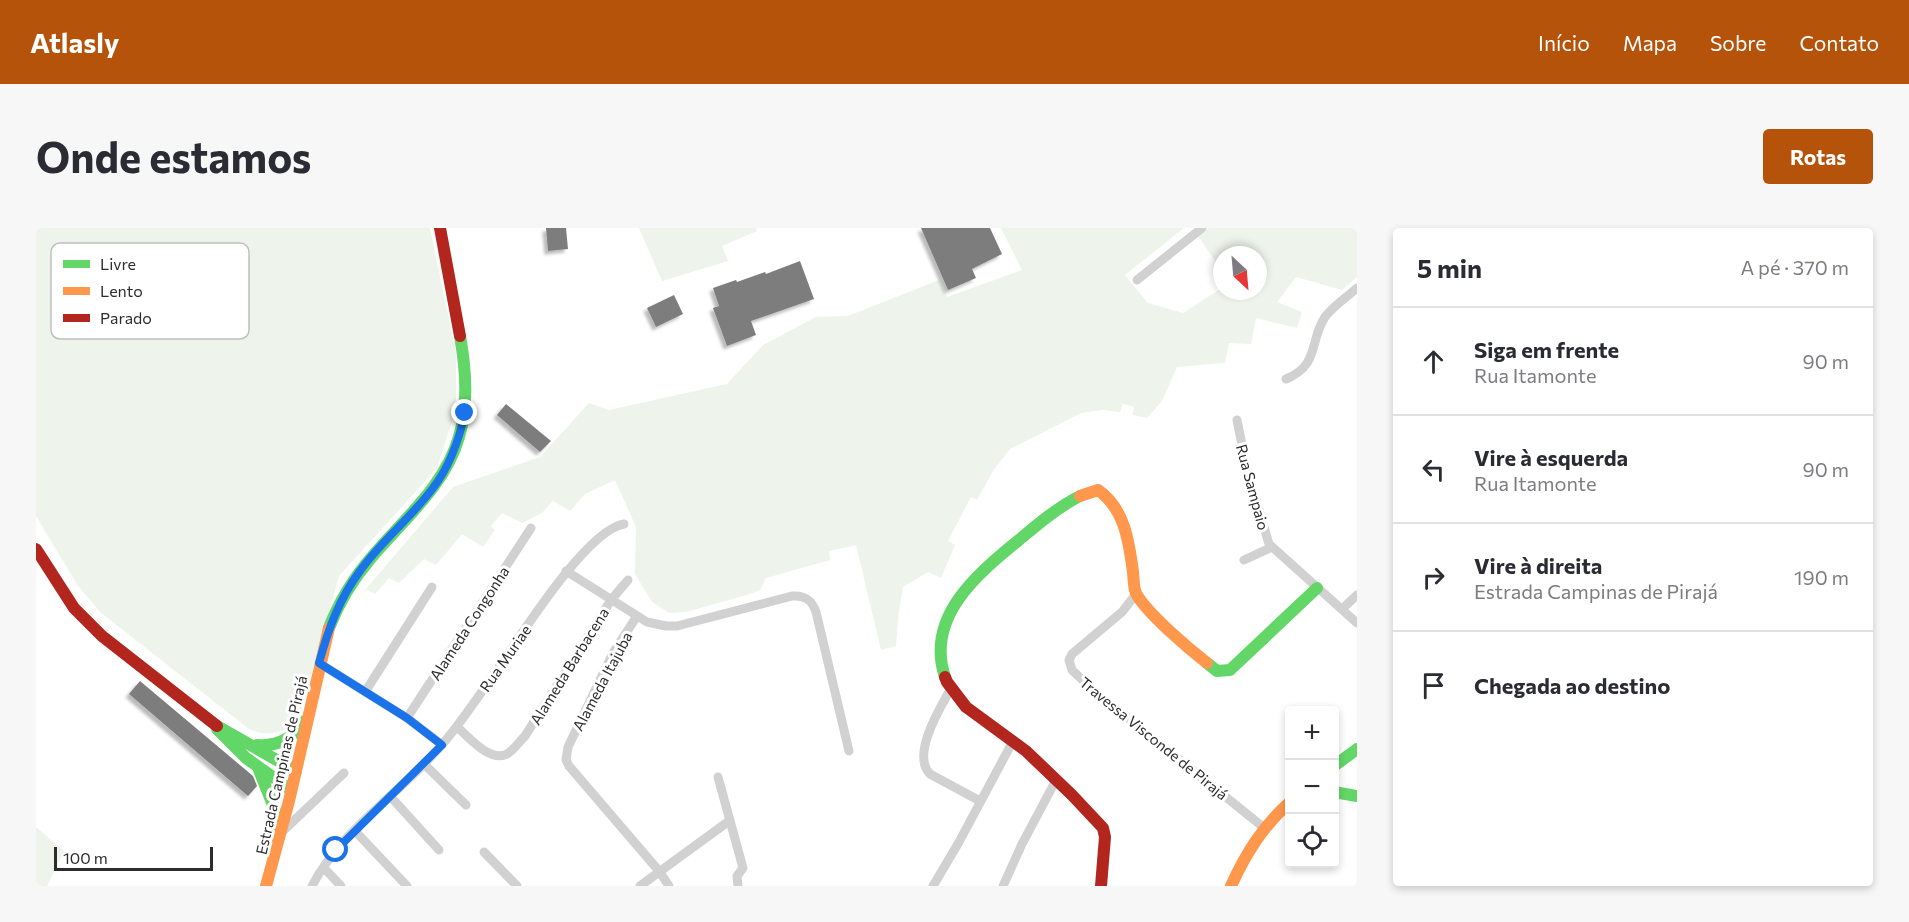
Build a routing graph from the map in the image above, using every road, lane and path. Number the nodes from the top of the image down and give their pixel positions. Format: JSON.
{"nodes":[{"id":1,"x":440,"y":228,"type":"edge"},
{"id":2,"x":1202,"y":228,"type":"edge"},
{"id":3,"x":1137,"y":280,"type":"dead end"},
{"id":4,"x":1357,"y":288,"type":"edge"},
{"id":5,"x":1286,"y":379,"type":"dead end"},
{"id":6,"x":1237,"y":420,"type":"dead end"},
{"id":7,"x":624,"y":524,"type":"dead end"},
{"id":8,"x":531,"y":528,"type":"dead end"},
{"id":9,"x":1272,"y":548,"type":"junction"},
{"id":10,"x":36,"y":549,"type":"edge"},
{"id":11,"x":1245,"y":560,"type":"dead end"},
{"id":12,"x":566,"y":571,"type":"junction"},
{"id":13,"x":628,"y":580,"type":"dead end"},
{"id":14,"x":432,"y":587,"type":"dead end"},
{"id":15,"x":1317,"y":588,"type":"junction"},
{"id":16,"x":1136,"y":594,"type":"junction"},
{"id":17,"x":1357,"y":595,"type":"edge"},
{"id":18,"x":611,"y":600,"type":"junction"},
{"id":19,"x":1342,"y":609,"type":"junction"},
{"id":20,"x":638,"y":616,"type":"junction"},
{"id":21,"x":1357,"y":623,"type":"edge"},
{"id":22,"x":319,"y":663,"type":"junction"},
{"id":23,"x":950,"y":690,"type":"junction"},
{"id":24,"x":365,"y":692,"type":"junction"},
{"id":25,"x":308,"y":717,"type":"junction"},
{"id":26,"x":407,"y":718,"type":"junction"},
{"id":27,"x":215,"y":725,"type":"junction"},
{"id":28,"x":457,"y":727,"type":"junction"},
{"id":29,"x":242,"y":739,"type":"junction"},
{"id":30,"x":1013,"y":741,"type":"junction"},
{"id":31,"x":442,"y":745,"type":"junction"},
{"id":32,"x":1357,"y":749,"type":"edge"},
{"id":33,"x":849,"y":751,"type":"dead end"},
{"id":34,"x":1339,"y":763,"type":"edge"},
{"id":35,"x":424,"y":764,"type":"junction"},
{"id":36,"x":257,"y":766,"type":"junction"},
{"id":37,"x":296,"y":771,"type":"junction"},
{"id":38,"x":344,"y":773,"type":"dead end"},
{"id":39,"x":718,"y":777,"type":"dead end"},
{"id":40,"x":1056,"y":780,"type":"junction"},
{"id":41,"x":291,"y":790,"type":"junction"},
{"id":42,"x":1339,"y":793,"type":"edge"},
{"id":43,"x":390,"y":796,"type":"junction"},
{"id":44,"x":1357,"y":796,"type":"edge"},
{"id":45,"x":980,"y":801,"type":"junction"},
{"id":46,"x":466,"y":806,"type":"dead end"},
{"id":47,"x":1285,"y":807,"type":"edge"},
{"id":48,"x":729,"y":821,"type":"junction"},
{"id":49,"x":1263,"y":827,"type":"junction"},
{"id":50,"x":283,"y":831,"type":"junction"},
{"id":51,"x":355,"y":831,"type":"junction"},
{"id":52,"x":280,"y":843,"type":"junction"},
{"id":53,"x":439,"y":850,"type":"dead end"},
{"id":54,"x":484,"y":852,"type":"dead end"},
{"id":55,"x":324,"y":868,"type":"junction"},
{"id":56,"x":659,"y":871,"type":"junction"},
{"id":57,"x":266,"y":886,"type":"edge"},
{"id":58,"x":312,"y":886,"type":"edge"},
{"id":59,"x":341,"y":886,"type":"edge"},
{"id":60,"x":407,"y":886,"type":"edge"},
{"id":61,"x":517,"y":886,"type":"edge"},
{"id":62,"x":640,"y":886,"type":"edge"},
{"id":63,"x":669,"y":886,"type":"edge"},
{"id":64,"x":738,"y":886,"type":"edge"},
{"id":65,"x":933,"y":886,"type":"edge"},
{"id":66,"x":1003,"y":886,"type":"edge"},
{"id":67,"x":1101,"y":886,"type":"edge"},
{"id":68,"x":1231,"y":886,"type":"edge"}],
"edges":[{"from":1,"to":22,"type":"main road","name":"Estrada Campinas de Pirajá"},
{"from":2,"to":3,"type":"street"},
{"from":4,"to":5,"type":"street"},
{"from":6,"to":9,"type":"street","name":"Rua Sampaio"},
{"from":7,"to":12,"type":"street","name":"Rua Muriae"},
{"from":8,"to":26,"type":"street","name":"Alameda Congonha"},
{"from":9,"to":11,"type":"street"},
{"from":9,"to":15,"type":"street","name":"Rua Sampaio"},
{"from":10,"to":27,"type":"main road"},
{"from":12,"to":18,"type":"street"},
{"from":12,"to":28,"type":"street","name":"Rua Muriae"},
{"from":13,"to":18,"type":"street","name":"Alameda Barbacena"},
{"from":14,"to":24,"type":"street"},
{"from":15,"to":16,"type":"main road"},
{"from":15,"to":19,"type":"street","name":"Rua Sampaio"},
{"from":16,"to":23,"type":"main road"},
{"from":16,"to":49,"type":"street","name":"Travessa Visconde de Pirajá"},
{"from":17,"to":19,"type":"street"},
{"from":18,"to":20,"type":"street"},
{"from":18,"to":28,"type":"street","name":"Alameda Barbacena"},
{"from":19,"to":21,"type":"street","name":"Rua Sampaio"},
{"from":20,"to":33,"type":"street"},
{"from":20,"to":56,"type":"street","name":"Alameda Itajuba"},
{"from":22,"to":24,"type":"street"},
{"from":22,"to":25,"type":"main road","name":"Estrada Campinas de Pirajá"},
{"from":23,"to":30,"type":"main road"},
{"from":23,"to":45,"type":"street"},
{"from":24,"to":26,"type":"street"},
{"from":25,"to":29,"type":"main road"},
{"from":25,"to":37,"type":"main road","name":"Estrada Campinas de Pirajá"},
{"from":26,"to":31,"type":"street"},
{"from":27,"to":29,"type":"main road"},
{"from":27,"to":36,"type":"main road"},
{"from":28,"to":31,"type":"street","name":"Rua Muriae"},
{"from":29,"to":37,"type":"main road"},
{"from":30,"to":40,"type":"main road"},
{"from":30,"to":45,"type":"street"},
{"from":31,"to":35,"type":"street","name":"Rua Muriae"},
{"from":32,"to":34,"type":"main road"},
{"from":35,"to":43,"type":"street","name":"Rua Muriae"},
{"from":35,"to":46,"type":"street"},
{"from":36,"to":41,"type":"main road"},
{"from":36,"to":52,"type":"main road"},
{"from":37,"to":41,"type":"main road","name":"Estrada Campinas de Pirajá"},
{"from":38,"to":50,"type":"street"},
{"from":39,"to":48,"type":"street"},
{"from":40,"to":66,"type":"street"},
{"from":40,"to":67,"type":"main road"},
{"from":41,"to":50,"type":"main road","name":"Estrada Campinas de Pirajá"},
{"from":42,"to":44,"type":"main road"},
{"from":43,"to":51,"type":"street","name":"Rua Muriae"},
{"from":43,"to":53,"type":"street"},
{"from":45,"to":65,"type":"street"},
{"from":47,"to":49,"type":"main road"},
{"from":48,"to":56,"type":"street"},
{"from":48,"to":64,"type":"street"},
{"from":49,"to":68,"type":"main road"},
{"from":50,"to":52,"type":"main road","name":"Estrada Campinas de Pirajá"},
{"from":51,"to":55,"type":"street","name":"Rua Muriae"},
{"from":51,"to":60,"type":"street"},
{"from":52,"to":57,"type":"main road","name":"Estrada Campinas de Pirajá"},
{"from":54,"to":61,"type":"street"},
{"from":55,"to":58,"type":"street","name":"Rua Muriae"},
{"from":55,"to":59,"type":"street"},
{"from":56,"to":62,"type":"street"},
{"from":56,"to":63,"type":"street"}]}
